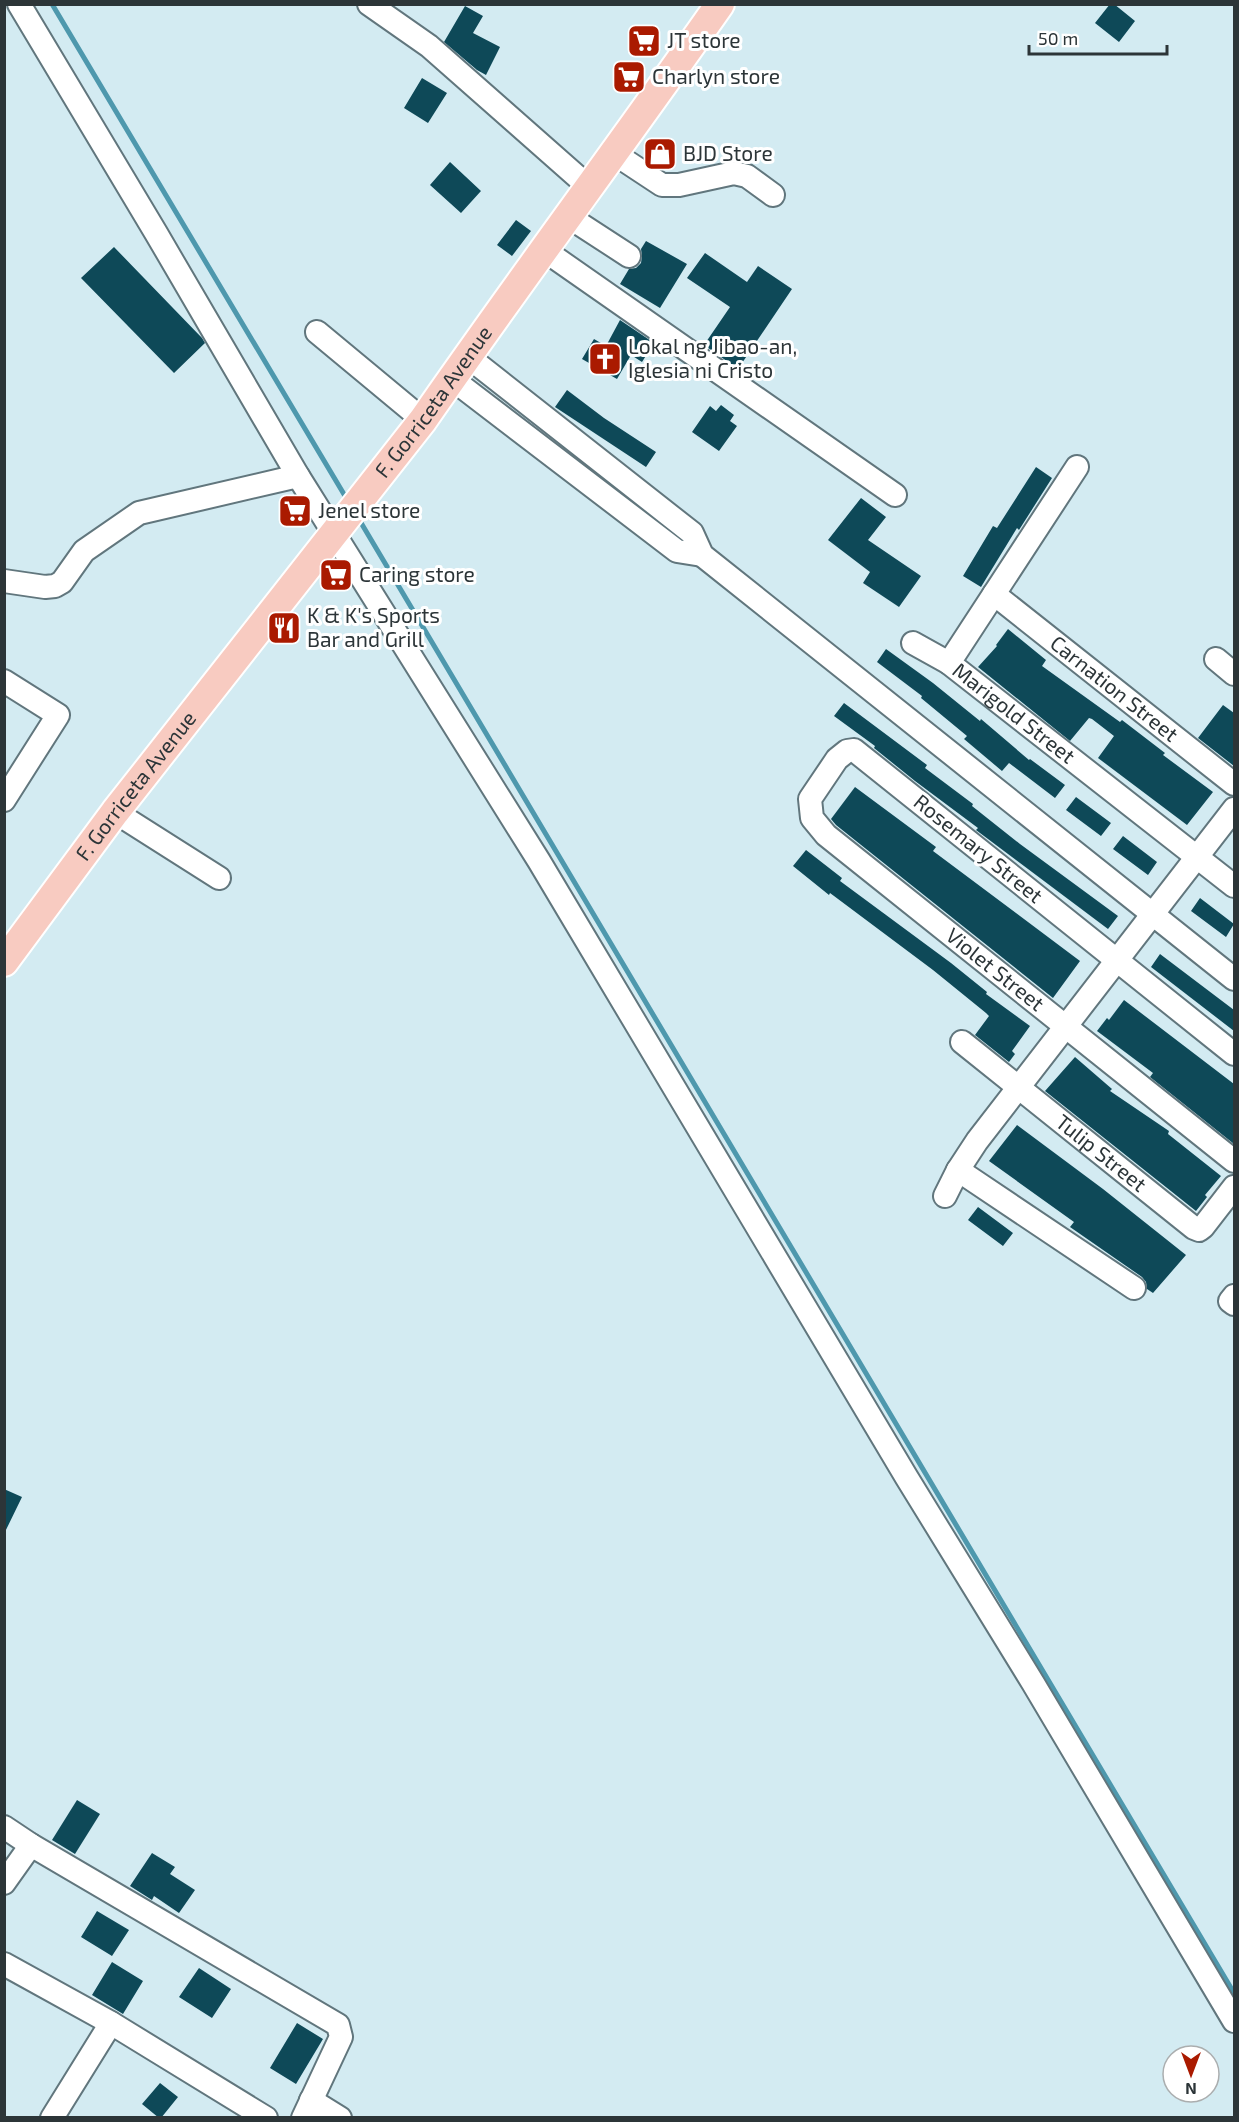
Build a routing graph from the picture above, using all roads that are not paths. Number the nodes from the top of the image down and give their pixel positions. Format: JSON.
{"nodes":[{"id":1,"x":19,"y":4,"type":"edge"},
{"id":2,"x":369,"y":4,"type":"edge"},
{"id":3,"x":720,"y":4,"type":"edge"},
{"id":4,"x":615,"y":154,"type":"junction"},
{"id":5,"x":590,"y":188,"type":"junction"},
{"id":6,"x":773,"y":195,"type":"dead end"},
{"id":7,"x":569,"y":216,"type":"junction"},
{"id":8,"x":544,"y":250,"type":"junction"},
{"id":9,"x":629,"y":256,"type":"dead end"},
{"id":10,"x":317,"y":332,"type":"dead end"},
{"id":11,"x":459,"y":367,"type":"junction"},
{"id":12,"x":423,"y":420,"type":"junction"},
{"id":13,"x":1077,"y":467,"type":"dead end"},
{"id":14,"x":298,"y":476,"type":"junction"},
{"id":15,"x":895,"y":495,"type":"dead end"},
{"id":16,"x":333,"y":534,"type":"junction"},
{"id":17,"x":4,"y":581,"type":"edge"},
{"id":18,"x":994,"y":594,"type":"junction"},
{"id":19,"x":913,"y":643,"type":"dead end"},
{"id":20,"x":1216,"y":659,"type":"dead end"},
{"id":21,"x":949,"y":663,"type":"junction"},
{"id":22,"x":1234,"y":674,"type":"edge"},
{"id":23,"x":4,"y":681,"type":"edge"},
{"id":24,"x":837,"y":759,"type":"joint"},
{"id":25,"x":1234,"y":784,"type":"edge"},
{"id":26,"x":4,"y":800,"type":"edge"},
{"id":27,"x":1234,"y":809,"type":"edge"},
{"id":28,"x":115,"y":812,"type":"junction"},
{"id":29,"x":1198,"y":857,"type":"junction"},
{"id":30,"x":219,"y":878,"type":"dead end"},
{"id":31,"x":1234,"y":886,"type":"edge"},
{"id":32,"x":1154,"y":915,"type":"junction"},
{"id":33,"x":1118,"y":960,"type":"junction"},
{"id":34,"x":4,"y":962,"type":"edge"},
{"id":35,"x":1234,"y":979,"type":"edge"},
{"id":36,"x":1066,"y":1028,"type":"junction"},
{"id":37,"x":962,"y":1042,"type":"dead end"},
{"id":38,"x":1234,"y":1054,"type":"edge"},
{"id":39,"x":1019,"y":1087,"type":"junction"},
{"id":40,"x":1234,"y":1161,"type":"edge"},
{"id":41,"x":958,"y":1170,"type":"junction"},
{"id":42,"x":1234,"y":1187,"type":"edge"},
{"id":43,"x":945,"y":1196,"type":"dead end"},
{"id":44,"x":1134,"y":1288,"type":"dead end"},
{"id":45,"x":1234,"y":1296,"type":"edge"},
{"id":46,"x":1234,"y":1304,"type":"edge"},
{"id":47,"x":4,"y":1827,"type":"edge"},
{"id":48,"x":31,"y":1845,"type":"junction"},
{"id":49,"x":4,"y":1883,"type":"edge"},
{"id":50,"x":4,"y":1964,"type":"edge"},
{"id":51,"x":1234,"y":2021,"type":"edge"},
{"id":52,"x":111,"y":2023,"type":"junction"},
{"id":53,"x":307,"y":2109,"type":"edge"},
{"id":54,"x":63,"y":2114,"type":"edge"},
{"id":55,"x":266,"y":2118,"type":"edge"},
{"id":56,"x":340,"y":2118,"type":"edge"}],
"edges":[{"from":1,"to":14,"type":"street"},
{"from":2,"to":5,"type":"street"},
{"from":3,"to":4,"type":"main road","name":"F. Gorriceta Avenue"},
{"from":4,"to":5,"type":"main road","name":"F. Gorriceta Avenue"},
{"from":4,"to":6,"type":"street"},
{"from":5,"to":7,"type":"main road","name":"F. Gorriceta Avenue"},
{"from":7,"to":8,"type":"main road","name":"F. Gorriceta Avenue"},
{"from":7,"to":9,"type":"street"},
{"from":8,"to":11,"type":"main road","name":"F. Gorriceta Avenue"},
{"from":8,"to":15,"type":"street"},
{"from":10,"to":12,"type":"street"},
{"from":11,"to":12,"type":"main road","name":"F. Gorriceta Avenue"},
{"from":11,"to":32,"type":"street"},
{"from":12,"to":16,"type":"main road","name":"F. Gorriceta Avenue"},
{"from":13,"to":18,"type":"street","name":"Marigold Street"},
{"from":14,"to":16,"type":"street"},
{"from":14,"to":17,"type":"street"},
{"from":16,"to":28,"type":"main road","name":"F. Gorriceta Avenue"},
{"from":16,"to":51,"type":"street"},
{"from":18,"to":21,"type":"street","name":"Marigold Street"},
{"from":18,"to":25,"type":"street","name":"Carnation Street"},
{"from":19,"to":21,"type":"street"},
{"from":20,"to":22,"type":"street"},
{"from":21,"to":29,"type":"street","name":"Marigold Street"},
{"from":23,"to":26,"type":"street"},
{"from":24,"to":33,"type":"street","name":"Rosemary Street"},
{"from":24,"to":36,"type":"street","name":"Violet Street"},
{"from":27,"to":29,"type":"street"},
{"from":28,"to":30,"type":"street"},
{"from":28,"to":34,"type":"main road","name":"F. Gorriceta Avenue"},
{"from":29,"to":31,"type":"street","name":"Marigold Street"},
{"from":29,"to":32,"type":"street"},
{"from":32,"to":33,"type":"street"},
{"from":32,"to":35,"type":"street"},
{"from":33,"to":36,"type":"street"},
{"from":33,"to":38,"type":"street"},
{"from":36,"to":39,"type":"street"},
{"from":36,"to":40,"type":"street","name":"Violet Street"},
{"from":37,"to":39,"type":"street","name":"Tulip Street"},
{"from":39,"to":41,"type":"street"},
{"from":39,"to":42,"type":"street","name":"Tulip Street"},
{"from":41,"to":43,"type":"street"},
{"from":41,"to":44,"type":"street"},
{"from":45,"to":46,"type":"street"},
{"from":47,"to":48,"type":"street"},
{"from":48,"to":49,"type":"street"},
{"from":48,"to":53,"type":"street"},
{"from":50,"to":52,"type":"street"},
{"from":52,"to":54,"type":"street"},
{"from":52,"to":55,"type":"street"},
{"from":53,"to":56,"type":"street"}]}
